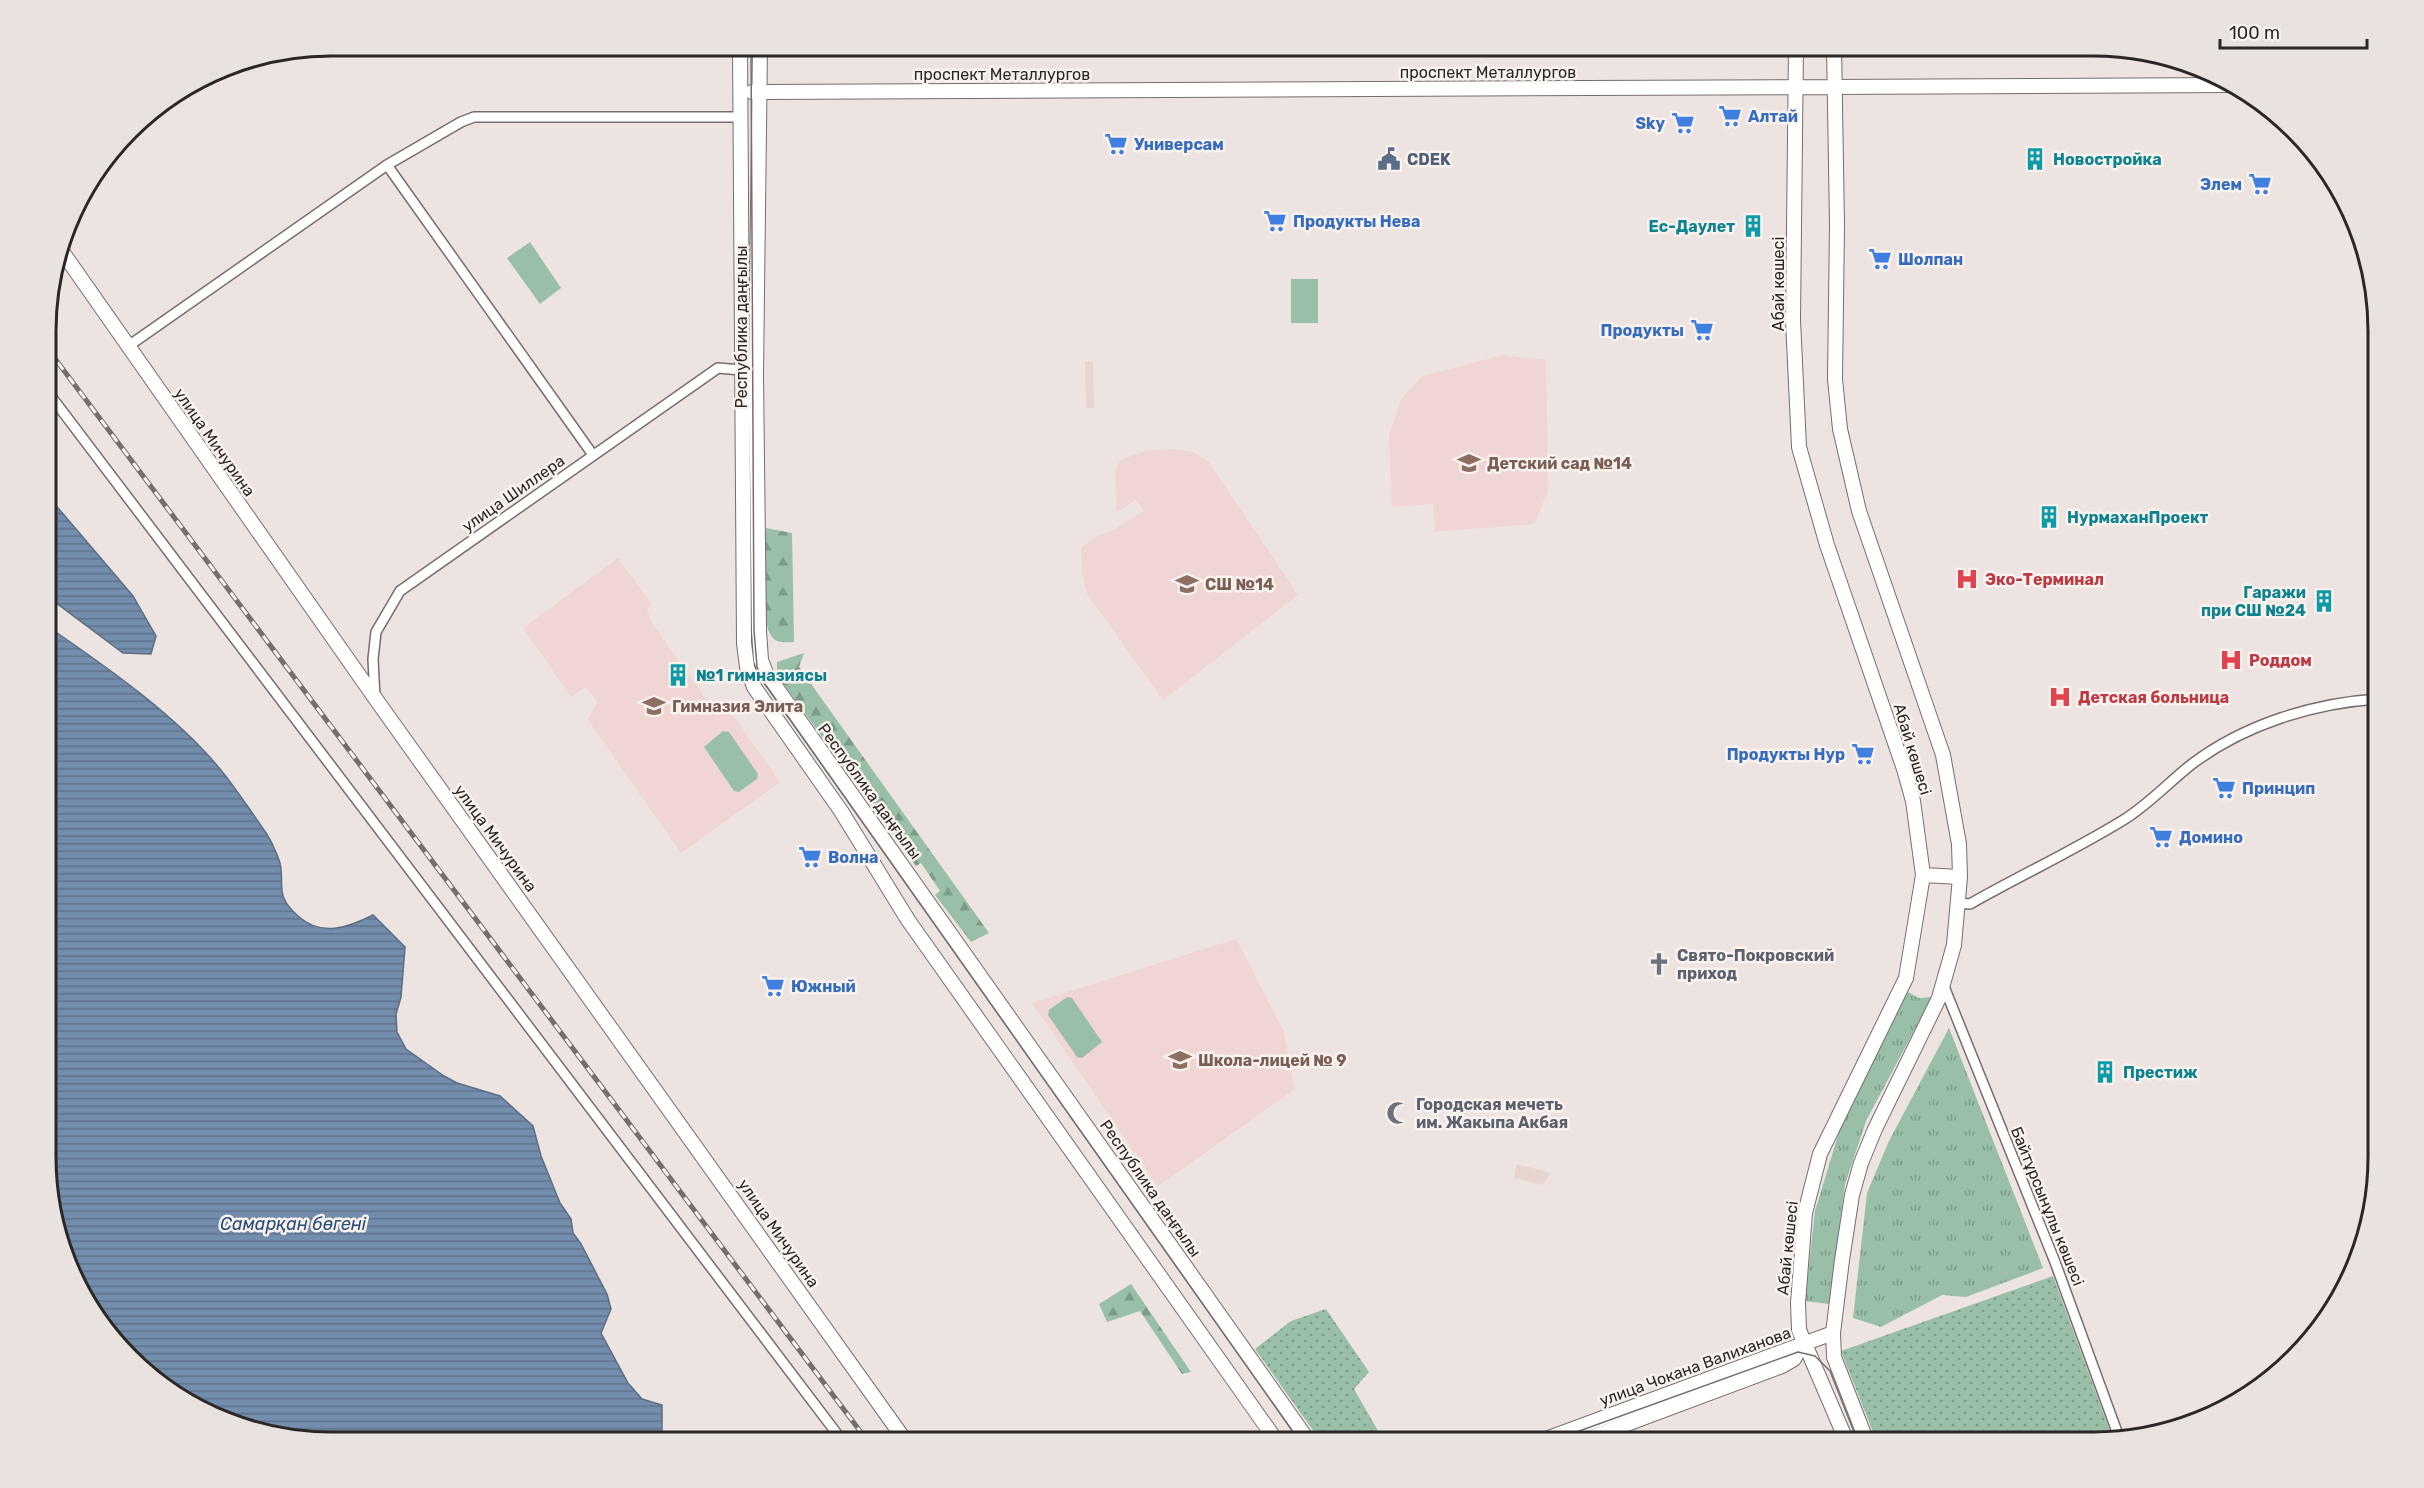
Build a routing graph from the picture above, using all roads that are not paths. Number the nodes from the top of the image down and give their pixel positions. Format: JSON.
{"nodes":[{"id":1,"x":740,"y":56,"type":"edge"},
{"id":2,"x":760,"y":56,"type":"edge"},
{"id":3,"x":1796,"y":56,"type":"edge"},
{"id":4,"x":1835,"y":56,"type":"edge"},
{"id":5,"x":2217,"y":85,"type":"edge"},
{"id":6,"x":1797,"y":87,"type":"junction"},
{"id":7,"x":1836,"y":88,"type":"junction"},
{"id":8,"x":741,"y":92,"type":"junction"},
{"id":9,"x":760,"y":92,"type":"junction"},
{"id":10,"x":741,"y":117,"type":"junction"},
{"id":11,"x":387,"y":165,"type":"junction"},
{"id":12,"x":66,"y":257,"type":"edge"},
{"id":13,"x":127,"y":347,"type":"junction"},
{"id":14,"x":741,"y":370,"type":"junction"},
{"id":15,"x":56,"y":403,"type":"edge"},
{"id":16,"x":593,"y":455,"type":"junction"},
{"id":17,"x":375,"y":698,"type":"junction"},
{"id":18,"x":2368,"y":700,"type":"edge"},
{"id":19,"x":1923,"y":875,"type":"junction"},
{"id":20,"x":1960,"y":877,"type":"junction"},
{"id":21,"x":1958,"y":903,"type":"junction"},
{"id":22,"x":1943,"y":984,"type":"junction"},
{"id":23,"x":1798,"y":1304,"type":"junction"},
{"id":24,"x":1833,"y":1333,"type":"junction"},
{"id":25,"x":1803,"y":1342,"type":"junction"},
{"id":26,"x":1776,"y":1352,"type":"junction"},
{"id":27,"x":1782,"y":1366,"type":"junction"},
{"id":28,"x":1817,"y":1372,"type":"junction"},
{"id":29,"x":2117,"y":1431,"type":"edge"},
{"id":30,"x":836,"y":1432,"type":"edge"},
{"id":31,"x":899,"y":1432,"type":"edge"},
{"id":32,"x":1270,"y":1432,"type":"edge"},
{"id":33,"x":1302,"y":1432,"type":"edge"},
{"id":34,"x":1564,"y":1432,"type":"edge"},
{"id":35,"x":1605,"y":1432,"type":"edge"},
{"id":36,"x":1842,"y":1432,"type":"edge"},
{"id":37,"x":1863,"y":1432,"type":"edge"}],
"edges":[{"from":1,"to":8,"type":"main road","name":"Республика даңғылы"},
{"from":2,"to":9,"type":"main road","name":"Республика даңғылы"},
{"from":3,"to":6,"type":"main road","name":"Абай көшесі"},
{"from":4,"to":7,"type":"main road","name":"Абай көшесі"},
{"from":5,"to":7,"type":"main road","name":"проспект Металлургов"},
{"from":6,"to":7,"type":"main road","name":"проспект Металлургов"},
{"from":6,"to":9,"type":"main road","name":"проспект Металлургов"},
{"from":6,"to":19,"type":"main road","name":"Абай көшесі"},
{"from":7,"to":20,"type":"main road","name":"Абай көшесі"},
{"from":8,"to":9,"type":"main road","name":"проспект Металлургов"},
{"from":8,"to":10,"type":"main road","name":"Республика даңғылы"},
{"from":9,"to":33,"type":"main road","name":"Республика даңғылы"},
{"from":10,"to":11,"type":"street"},
{"from":10,"to":14,"type":"main road","name":"Республика даңғылы"},
{"from":11,"to":13,"type":"street"},
{"from":11,"to":16,"type":"street"},
{"from":12,"to":13,"type":"main road","name":"улица Мичурина"},
{"from":13,"to":17,"type":"main road","name":"улица Мичурина"},
{"from":14,"to":16,"type":"street","name":"улица Шиллера"},
{"from":14,"to":32,"type":"main road","name":"Республика даңғылы"},
{"from":15,"to":30,"type":"street"},
{"from":16,"to":17,"type":"street","name":"улица Шиллера"},
{"from":17,"to":31,"type":"main road","name":"улица Мичурина"},
{"from":18,"to":21,"type":"street"},
{"from":19,"to":20,"type":"main road"},
{"from":19,"to":23,"type":"main road","name":"Абай көшесі"},
{"from":20,"to":21,"type":"main road","name":"Абай көшесі"},
{"from":21,"to":22,"type":"main road","name":"Абай көшесі"},
{"from":22,"to":24,"type":"main road","name":"Абай көшесі"},
{"from":22,"to":29,"type":"street","name":"Байтұрсынұлы көшесі"},
{"from":23,"to":25,"type":"main road","name":"Абай көшесі"},
{"from":23,"to":26,"type":"main road"},
{"from":24,"to":25,"type":"main road"},
{"from":24,"to":37,"type":"main road","name":"Абай көшесі"},
{"from":25,"to":26,"type":"main road","name":"улица Чокана Валиханова"},
{"from":25,"to":27,"type":"main road","name":"улица Чокана Валиханова"},
{"from":25,"to":28,"type":"main road","name":"Абай көшесі"},
{"from":26,"to":34,"type":"main road","name":"улица Чокана Валиханова"},
{"from":27,"to":28,"type":"main road"},
{"from":27,"to":35,"type":"main road","name":"улица Чокана Валиханова"},
{"from":28,"to":36,"type":"main road","name":"Абай көшесі"}]}
